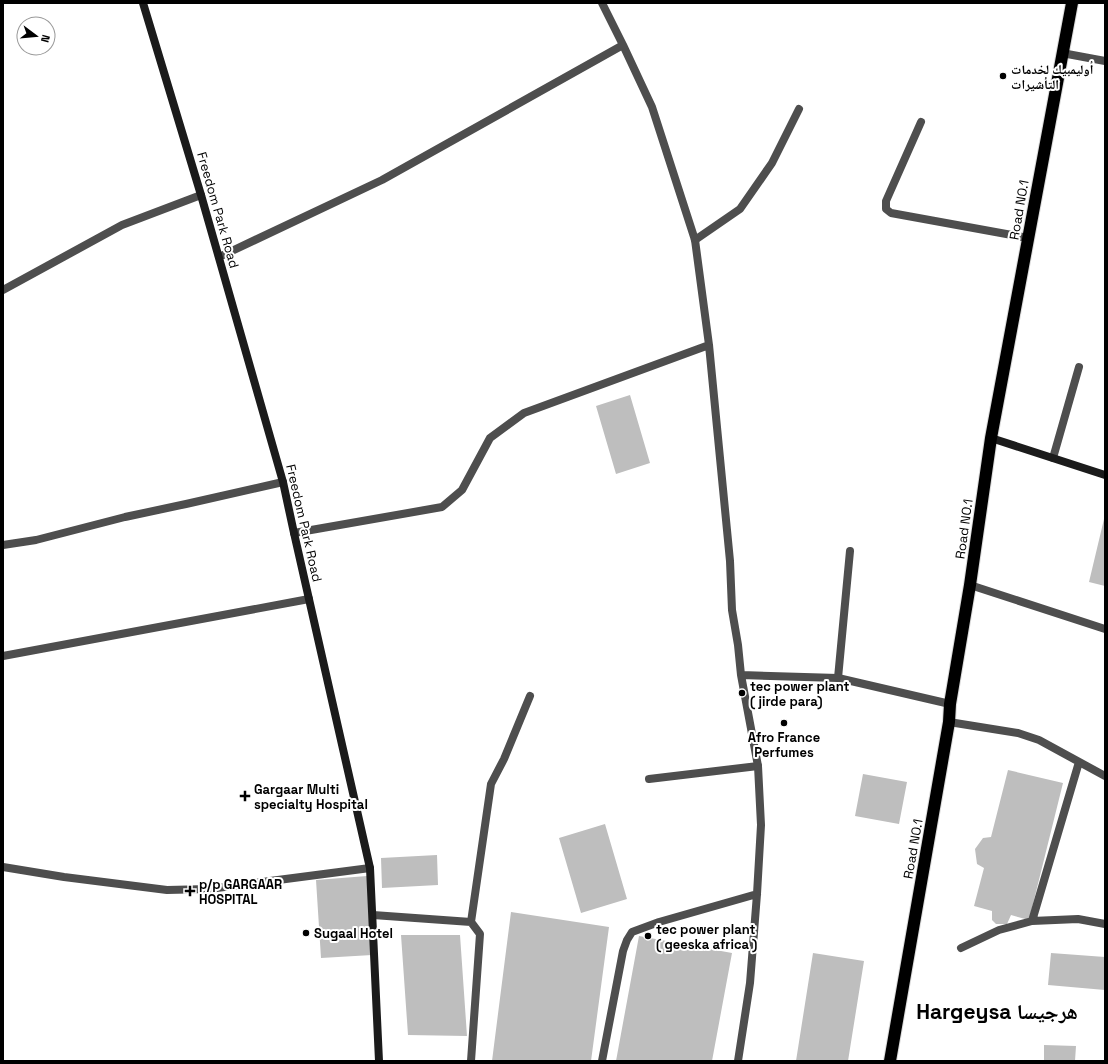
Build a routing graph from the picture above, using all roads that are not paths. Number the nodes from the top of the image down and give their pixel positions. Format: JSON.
{"nodes":[{"id":1,"x":143,"y":3,"type":"edge"},
{"id":2,"x":602,"y":3,"type":"edge"},
{"id":3,"x":1072,"y":3,"type":"edge"},
{"id":4,"x":623,"y":45,"type":"junction"},
{"id":5,"x":1062,"y":53,"type":"junction"},
{"id":6,"x":1105,"y":61,"type":"edge"},
{"id":7,"x":799,"y":109,"type":"dead end"},
{"id":8,"x":921,"y":122,"type":"dead end"},
{"id":9,"x":201,"y":195,"type":"junction"},
{"id":10,"x":1028,"y":238,"type":"junction"},
{"id":11,"x":695,"y":240,"type":"junction"},
{"id":12,"x":219,"y":257,"type":"junction"},
{"id":13,"x":3,"y":290,"type":"edge"},
{"id":14,"x":709,"y":345,"type":"junction"},
{"id":15,"x":1079,"y":367,"type":"dead end"},
{"id":16,"x":991,"y":438,"type":"junction"},
{"id":17,"x":1053,"y":458,"type":"junction"},
{"id":18,"x":1105,"y":475,"type":"edge"},
{"id":19,"x":283,"y":482,"type":"junction"},
{"id":20,"x":294,"y":533,"type":"junction"},
{"id":21,"x":3,"y":545,"type":"edge"},
{"id":22,"x":850,"y":551,"type":"dead end"},
{"id":23,"x":970,"y":585,"type":"junction"},
{"id":24,"x":308,"y":599,"type":"junction"},
{"id":25,"x":1105,"y":629,"type":"edge"},
{"id":26,"x":3,"y":656,"type":"edge"},
{"id":27,"x":741,"y":675,"type":"junction"},
{"id":28,"x":838,"y":678,"type":"junction"},
{"id":29,"x":530,"y":696,"type":"dead end"},
{"id":30,"x":950,"y":704,"type":"junction"},
{"id":31,"x":949,"y":722,"type":"junction"},
{"id":32,"x":1080,"y":762,"type":"junction"},
{"id":33,"x":758,"y":766,"type":"junction"},
{"id":34,"x":1105,"y":776,"type":"edge"},
{"id":35,"x":649,"y":779,"type":"dead end"},
{"id":36,"x":3,"y":867,"type":"edge"},
{"id":37,"x":370,"y":868,"type":"junction"},
{"id":38,"x":757,"y":894,"type":"junction"},
{"id":39,"x":373,"y":915,"type":"junction"},
{"id":40,"x":471,"y":922,"type":"junction"},
{"id":41,"x":1032,"y":922,"type":"junction"},
{"id":42,"x":1105,"y":924,"type":"edge"},
{"id":43,"x":961,"y":948,"type":"dead end"},
{"id":44,"x":379,"y":1061,"type":"edge"},
{"id":45,"x":471,"y":1061,"type":"edge"},
{"id":46,"x":602,"y":1061,"type":"edge"},
{"id":47,"x":738,"y":1061,"type":"edge"},
{"id":48,"x":890,"y":1061,"type":"edge"}],
"edges":[{"from":1,"to":9,"type":"street","name":"Freedom Park Road"},
{"from":2,"to":4,"type":"street"},
{"from":3,"to":5,"type":"highway","name":"Road NO.1"},
{"from":4,"to":11,"type":"street"},
{"from":4,"to":12,"type":"street"},
{"from":5,"to":6,"type":"street"},
{"from":5,"to":10,"type":"highway","name":"Road NO.1"},
{"from":7,"to":11,"type":"street"},
{"from":8,"to":10,"type":"street"},
{"from":9,"to":12,"type":"street","name":"Freedom Park Road"},
{"from":9,"to":13,"type":"street"},
{"from":10,"to":16,"type":"highway","name":"Road NO.1"},
{"from":11,"to":14,"type":"street"},
{"from":12,"to":19,"type":"street","name":"Freedom Park Road"},
{"from":14,"to":20,"type":"street"},
{"from":14,"to":27,"type":"street"},
{"from":15,"to":17,"type":"street"},
{"from":16,"to":17,"type":"street"},
{"from":16,"to":23,"type":"highway","name":"Road NO.1"},
{"from":17,"to":18,"type":"street"},
{"from":19,"to":20,"type":"street","name":"Freedom Park Road"},
{"from":19,"to":21,"type":"street"},
{"from":20,"to":24,"type":"street","name":"Freedom Park Road"},
{"from":22,"to":28,"type":"street"},
{"from":23,"to":25,"type":"street"},
{"from":23,"to":30,"type":"highway","name":"Road NO.1"},
{"from":24,"to":26,"type":"street"},
{"from":24,"to":37,"type":"street","name":"Freedom Park Road"},
{"from":27,"to":28,"type":"street"},
{"from":27,"to":33,"type":"street"},
{"from":28,"to":30,"type":"street"},
{"from":29,"to":40,"type":"street"},
{"from":30,"to":31,"type":"highway","name":"Road NO.1"},
{"from":31,"to":32,"type":"street"},
{"from":31,"to":48,"type":"highway","name":"Road NO.1"},
{"from":32,"to":34,"type":"street"},
{"from":32,"to":41,"type":"street"},
{"from":33,"to":35,"type":"street"},
{"from":33,"to":38,"type":"street"},
{"from":36,"to":37,"type":"street"},
{"from":37,"to":39,"type":"street","name":"Freedom Park Road"},
{"from":38,"to":46,"type":"street"},
{"from":38,"to":47,"type":"street"},
{"from":39,"to":40,"type":"street"},
{"from":39,"to":44,"type":"street","name":"Freedom Park Road"},
{"from":40,"to":45,"type":"street"},
{"from":41,"to":42,"type":"street"},
{"from":41,"to":43,"type":"street"}]}
